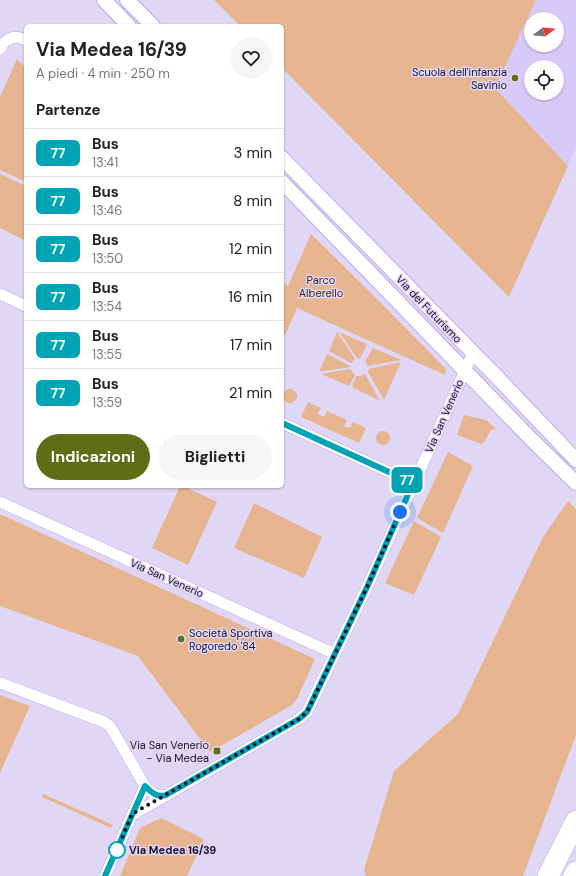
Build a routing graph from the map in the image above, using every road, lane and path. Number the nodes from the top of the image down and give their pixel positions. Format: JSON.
{"nodes":[{"id":1,"x":104,"y":0,"type":"edge"},
{"id":2,"x":127,"y":0,"type":"edge"},
{"id":3,"x":127,"y":24,"type":"edge"},
{"id":4,"x":151,"y":24,"type":"edge"},
{"id":5,"x":24,"y":39,"type":"edge"},
{"id":6,"x":0,"y":49,"type":"edge"},
{"id":7,"x":284,"y":160,"type":"edge"},
{"id":8,"x":284,"y":184,"type":"edge"},
{"id":9,"x":0,"y":294,"type":"edge"},
{"id":10,"x":24,"y":305,"type":"edge"},
{"id":11,"x":473,"y":353,"type":"junction"},
{"id":12,"x":465,"y":371,"type":"junction"},
{"id":13,"x":284,"y":424,"type":"edge"},
{"id":14,"x":576,"y":460,"type":"edge"},
{"id":15,"x":413,"y":483,"type":"junction"},
{"id":16,"x":576,"y":483,"type":"edge"},
{"id":17,"x":0,"y":502,"type":"edge"},
{"id":18,"x":335,"y":654,"type":"junction"},
{"id":19,"x":0,"y":683,"type":"edge"},
{"id":20,"x":145,"y":786,"type":"junction"},
{"id":21,"x":166,"y":795,"type":"junction"},
{"id":22,"x":132,"y":814,"type":"junction"},
{"id":23,"x":576,"y":821,"type":"edge"},
{"id":24,"x":576,"y":872,"type":"edge"},
{"id":25,"x":105,"y":876,"type":"edge"},
{"id":26,"x":548,"y":876,"type":"edge"},
{"id":27,"x":574,"y":876,"type":"edge"}],
"edges":[{"from":1,"to":3,"type":"street"},
{"from":2,"to":4,"type":"street"},
{"from":5,"to":6,"type":"street"},
{"from":7,"to":11,"type":"street","name":"Via del Futurismo"},
{"from":8,"to":12,"type":"street","name":"Via del Futurismo"},
{"from":9,"to":10,"type":"street"},
{"from":11,"to":12,"type":"street","name":"Via San Venerio"},
{"from":11,"to":14,"type":"street","name":"Via del Futurismo"},
{"from":12,"to":15,"type":"street","name":"Via San Venerio"},
{"from":12,"to":16,"type":"street","name":"Via del Futurismo"},
{"from":13,"to":15,"type":"street"},
{"from":15,"to":18,"type":"street","name":"Via San Venerio"},
{"from":17,"to":18,"type":"street","name":"Via San Venerio"},
{"from":18,"to":21,"type":"street","name":"Via San Venerio"},
{"from":19,"to":20,"type":"street"},
{"from":20,"to":21,"type":"street"},
{"from":20,"to":22,"type":"street"},
{"from":21,"to":22,"type":"street","name":"Via San Venerio"},
{"from":22,"to":25,"type":"street"},
{"from":23,"to":26,"type":"highway"},
{"from":24,"to":27,"type":"highway"}]}
